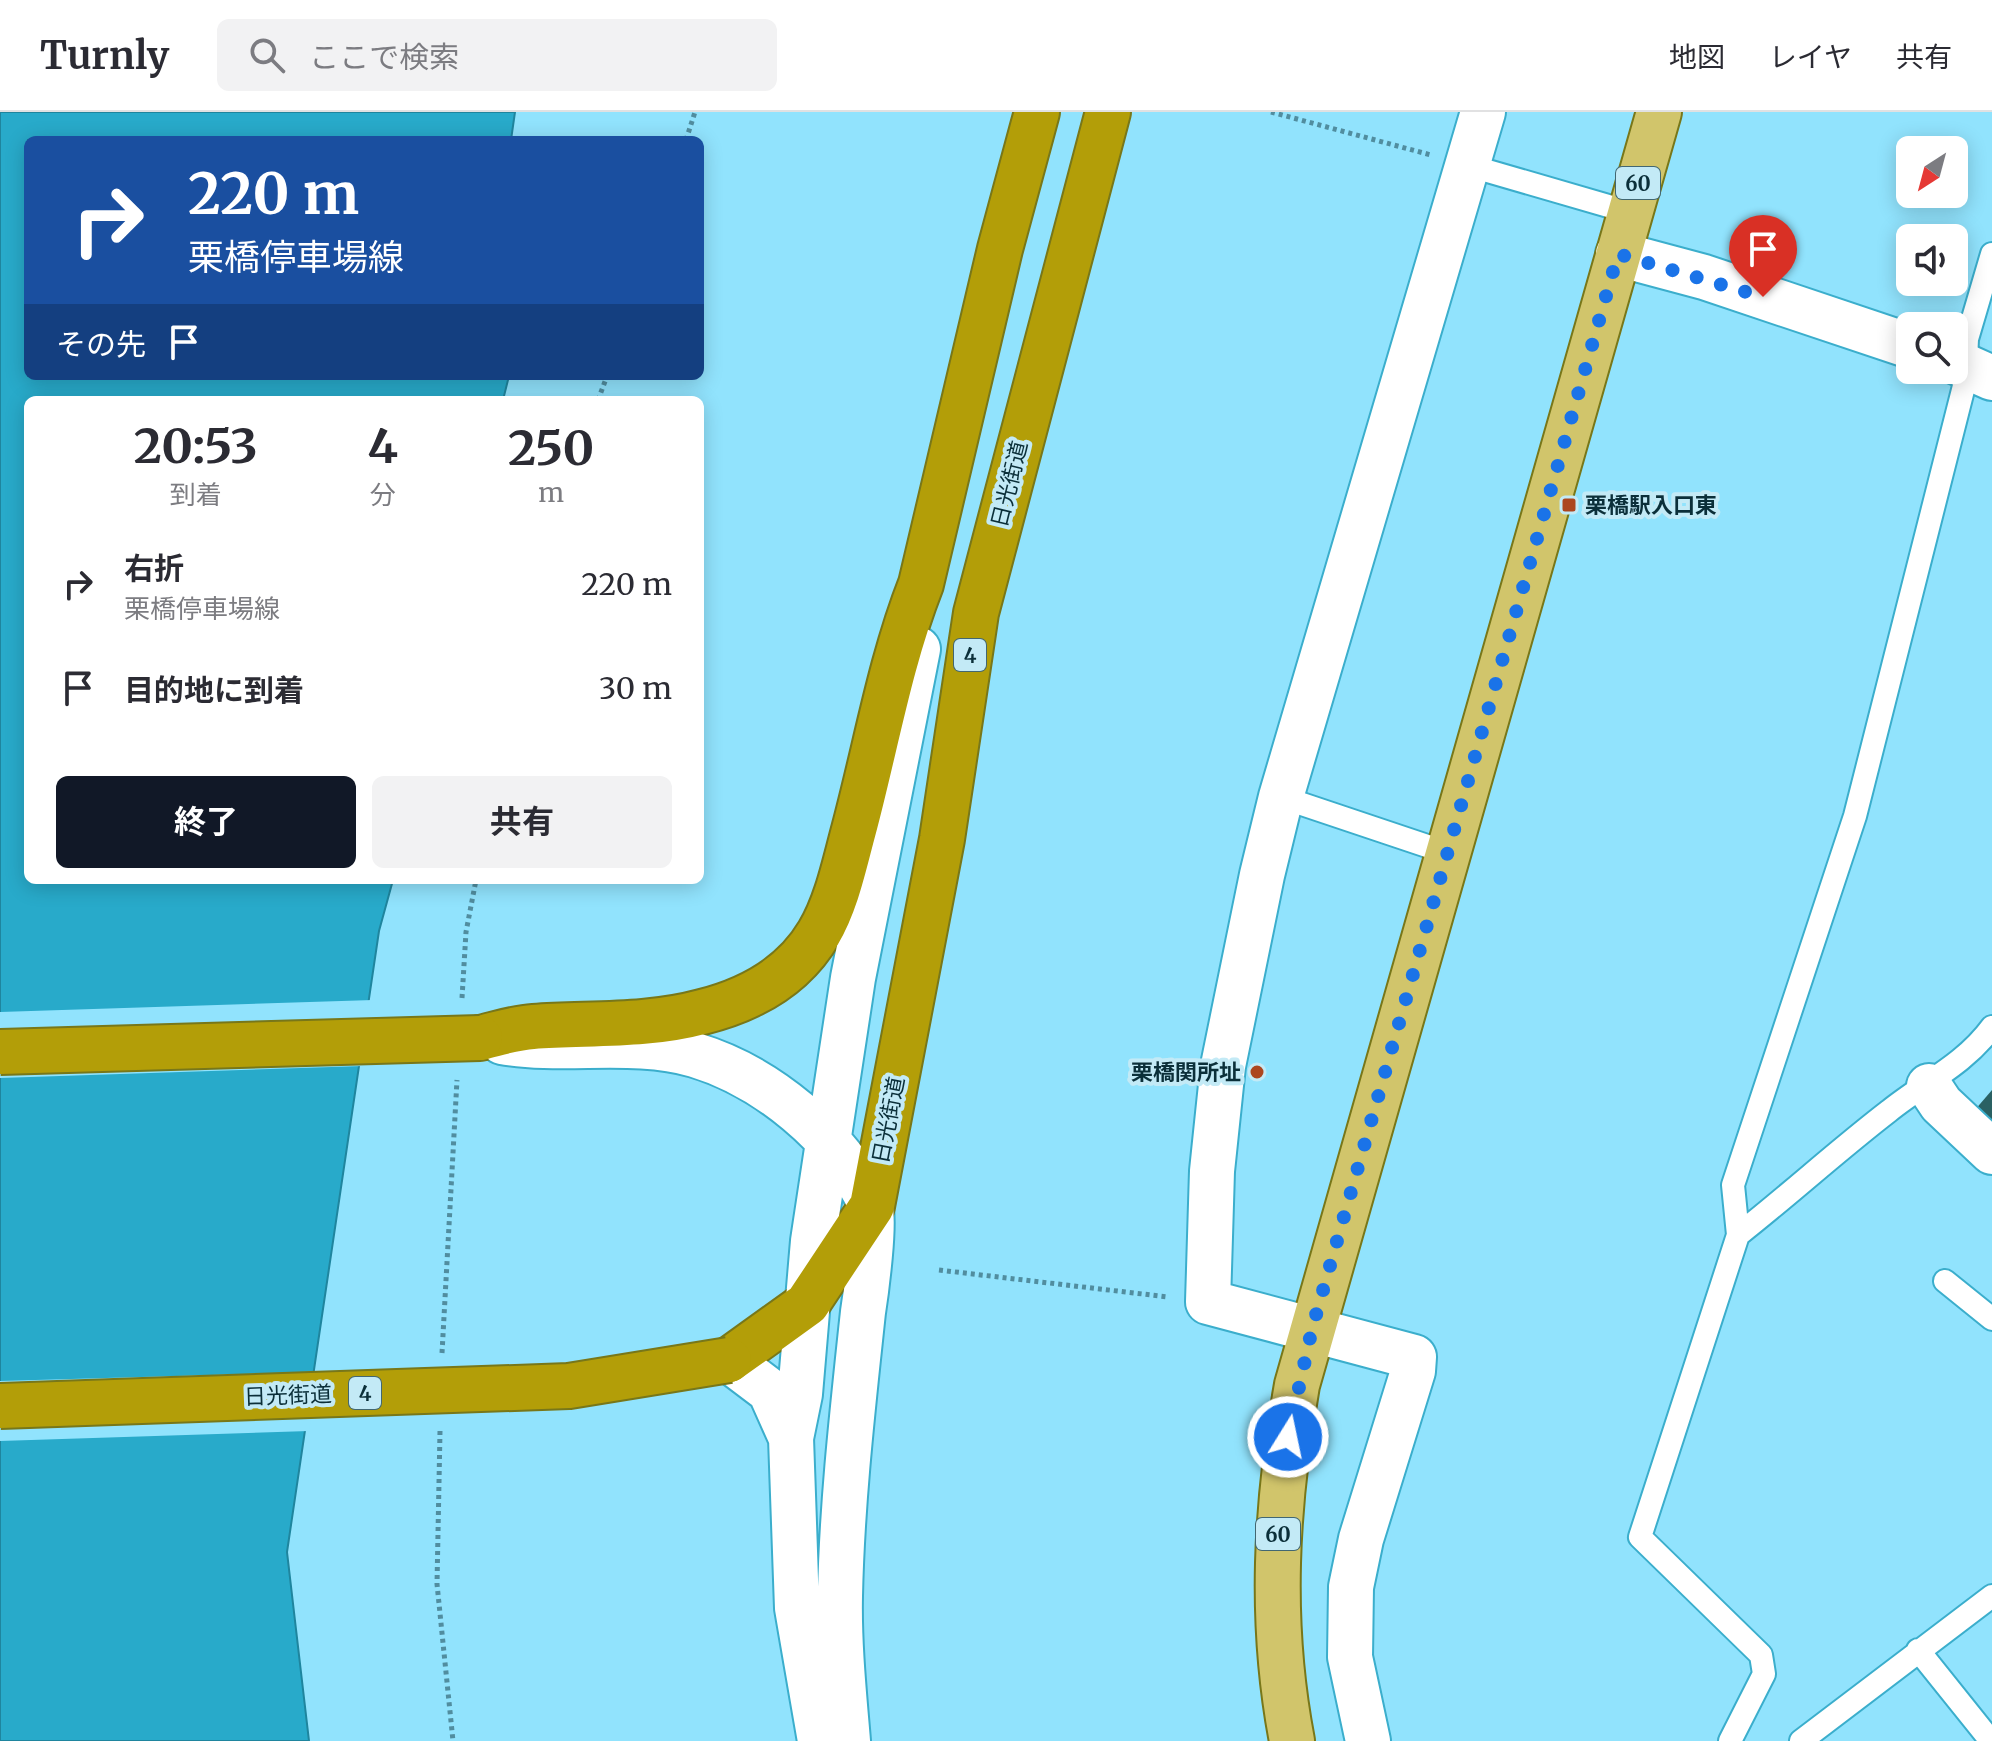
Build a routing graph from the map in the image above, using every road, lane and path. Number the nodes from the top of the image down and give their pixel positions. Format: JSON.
{"nodes":[{"id":1,"x":695,"y":112,"type":"edge"},
{"id":2,"x":1037,"y":112,"type":"edge"},
{"id":3,"x":1108,"y":112,"type":"edge"},
{"id":4,"x":1271,"y":112,"type":"edge"},
{"id":5,"x":1483,"y":112,"type":"edge"},
{"id":6,"x":1659,"y":112,"type":"edge"},
{"id":7,"x":687,"y":136,"type":"edge"},
{"id":8,"x":1452,"y":161,"type":"junction"},
{"id":9,"x":1629,"y":212,"type":"junction"},
{"id":10,"x":1618,"y":254,"type":"junction"},
{"id":11,"x":1992,"y":254,"type":"edge"},
{"id":12,"x":1896,"y":341,"type":"edge"},
{"id":13,"x":1971,"y":368,"type":"edge"},
{"id":14,"x":921,"y":584,"type":"junction"},
{"id":15,"x":1281,"y":797,"type":"junction"},
{"id":16,"x":1448,"y":853,"type":"junction"},
{"id":17,"x":475,"y":884,"type":"edge"},
{"id":18,"x":470,"y":1025,"type":"junction"},
{"id":19,"x":1992,"y":1027,"type":"edge"},
{"id":20,"x":0,"y":1052,"type":"edge"},
{"id":21,"x":457,"y":1075,"type":"dead end"},
{"id":22,"x":1929,"y":1086,"type":"junction"},
{"id":23,"x":829,"y":1143,"type":"junction"},
{"id":24,"x":1992,"y":1152,"type":"edge"},
{"id":25,"x":872,"y":1206,"type":"junction"},
{"id":26,"x":1738,"y":1235,"type":"junction"},
{"id":27,"x":939,"y":1270,"type":"dead end"},
{"id":28,"x":1945,"y":1281,"type":"dead end"},
{"id":29,"x":1208,"y":1302,"type":"junction"},
{"id":30,"x":807,"y":1304,"type":"junction"},
{"id":31,"x":1992,"y":1319,"type":"edge"},
{"id":32,"x":1312,"y":1329,"type":"junction"},
{"id":33,"x":442,"y":1360,"type":"dead end"},
{"id":34,"x":729,"y":1360,"type":"junction"},
{"id":35,"x":0,"y":1406,"type":"edge"},
{"id":36,"x":440,"y":1424,"type":"dead end"},
{"id":37,"x":791,"y":1438,"type":"junction"},
{"id":38,"x":1992,"y":1596,"type":"edge"},
{"id":39,"x":1918,"y":1650,"type":"junction"},
{"id":40,"x":453,"y":1741,"type":"edge"},
{"id":41,"x":820,"y":1741,"type":"edge"},
{"id":42,"x":848,"y":1741,"type":"edge"},
{"id":43,"x":1292,"y":1741,"type":"edge"},
{"id":44,"x":1368,"y":1741,"type":"edge"},
{"id":45,"x":1730,"y":1741,"type":"edge"},
{"id":46,"x":1801,"y":1741,"type":"edge"},
{"id":47,"x":1991,"y":1741,"type":"edge"}],
"edges":[{"from":1,"to":7,"type":"path"},
{"from":2,"to":14,"type":"highway"},
{"from":3,"to":25,"type":"highway","name":"日光街道","number":"4"},
{"from":4,"to":8,"type":"path"},
{"from":5,"to":8,"type":"street"},
{"from":6,"to":9,"type":"main road","number":"60"},
{"from":8,"to":9,"type":"lane"},
{"from":8,"to":15,"type":"street"},
{"from":9,"to":10,"type":"main road","number":"60"},
{"from":10,"to":12,"type":"street"},
{"from":10,"to":16,"type":"main road","number":"60"},
{"from":11,"to":13,"type":"lane"},
{"from":13,"to":26,"type":"lane"},
{"from":14,"to":18,"type":"highway"},
{"from":14,"to":23,"type":"street"},
{"from":15,"to":16,"type":"lane"},
{"from":15,"to":29,"type":"street"},
{"from":16,"to":32,"type":"main road","number":"60"},
{"from":17,"to":18,"type":"path"},
{"from":18,"to":20,"type":"highway","bridge":true},
{"from":18,"to":23,"type":"street"},
{"from":19,"to":22,"type":"lane"},
{"from":21,"to":33,"type":"path"},
{"from":22,"to":24,"type":"street"},
{"from":22,"to":26,"type":"lane"},
{"from":23,"to":25,"type":"street"},
{"from":23,"to":30,"type":"street"},
{"from":25,"to":30,"type":"highway","name":"日光街道","number":"4"},
{"from":25,"to":42,"type":"street"},
{"from":26,"to":45,"type":"lane"},
{"from":27,"to":29,"type":"path"},
{"from":28,"to":31,"type":"lane"},
{"from":29,"to":32,"type":"street"},
{"from":30,"to":34,"type":"highway","name":"日光街道","number":"4"},
{"from":30,"to":37,"type":"street"},
{"from":32,"to":43,"type":"main road","number":"60"},
{"from":32,"to":44,"type":"street"},
{"from":34,"to":35,"type":"highway","name":"日光街道","number":"4","bridge":true},
{"from":34,"to":37,"type":"street"},
{"from":36,"to":40,"type":"path"},
{"from":37,"to":41,"type":"street"},
{"from":38,"to":39,"type":"lane"},
{"from":39,"to":46,"type":"lane"},
{"from":39,"to":47,"type":"lane"}]}
